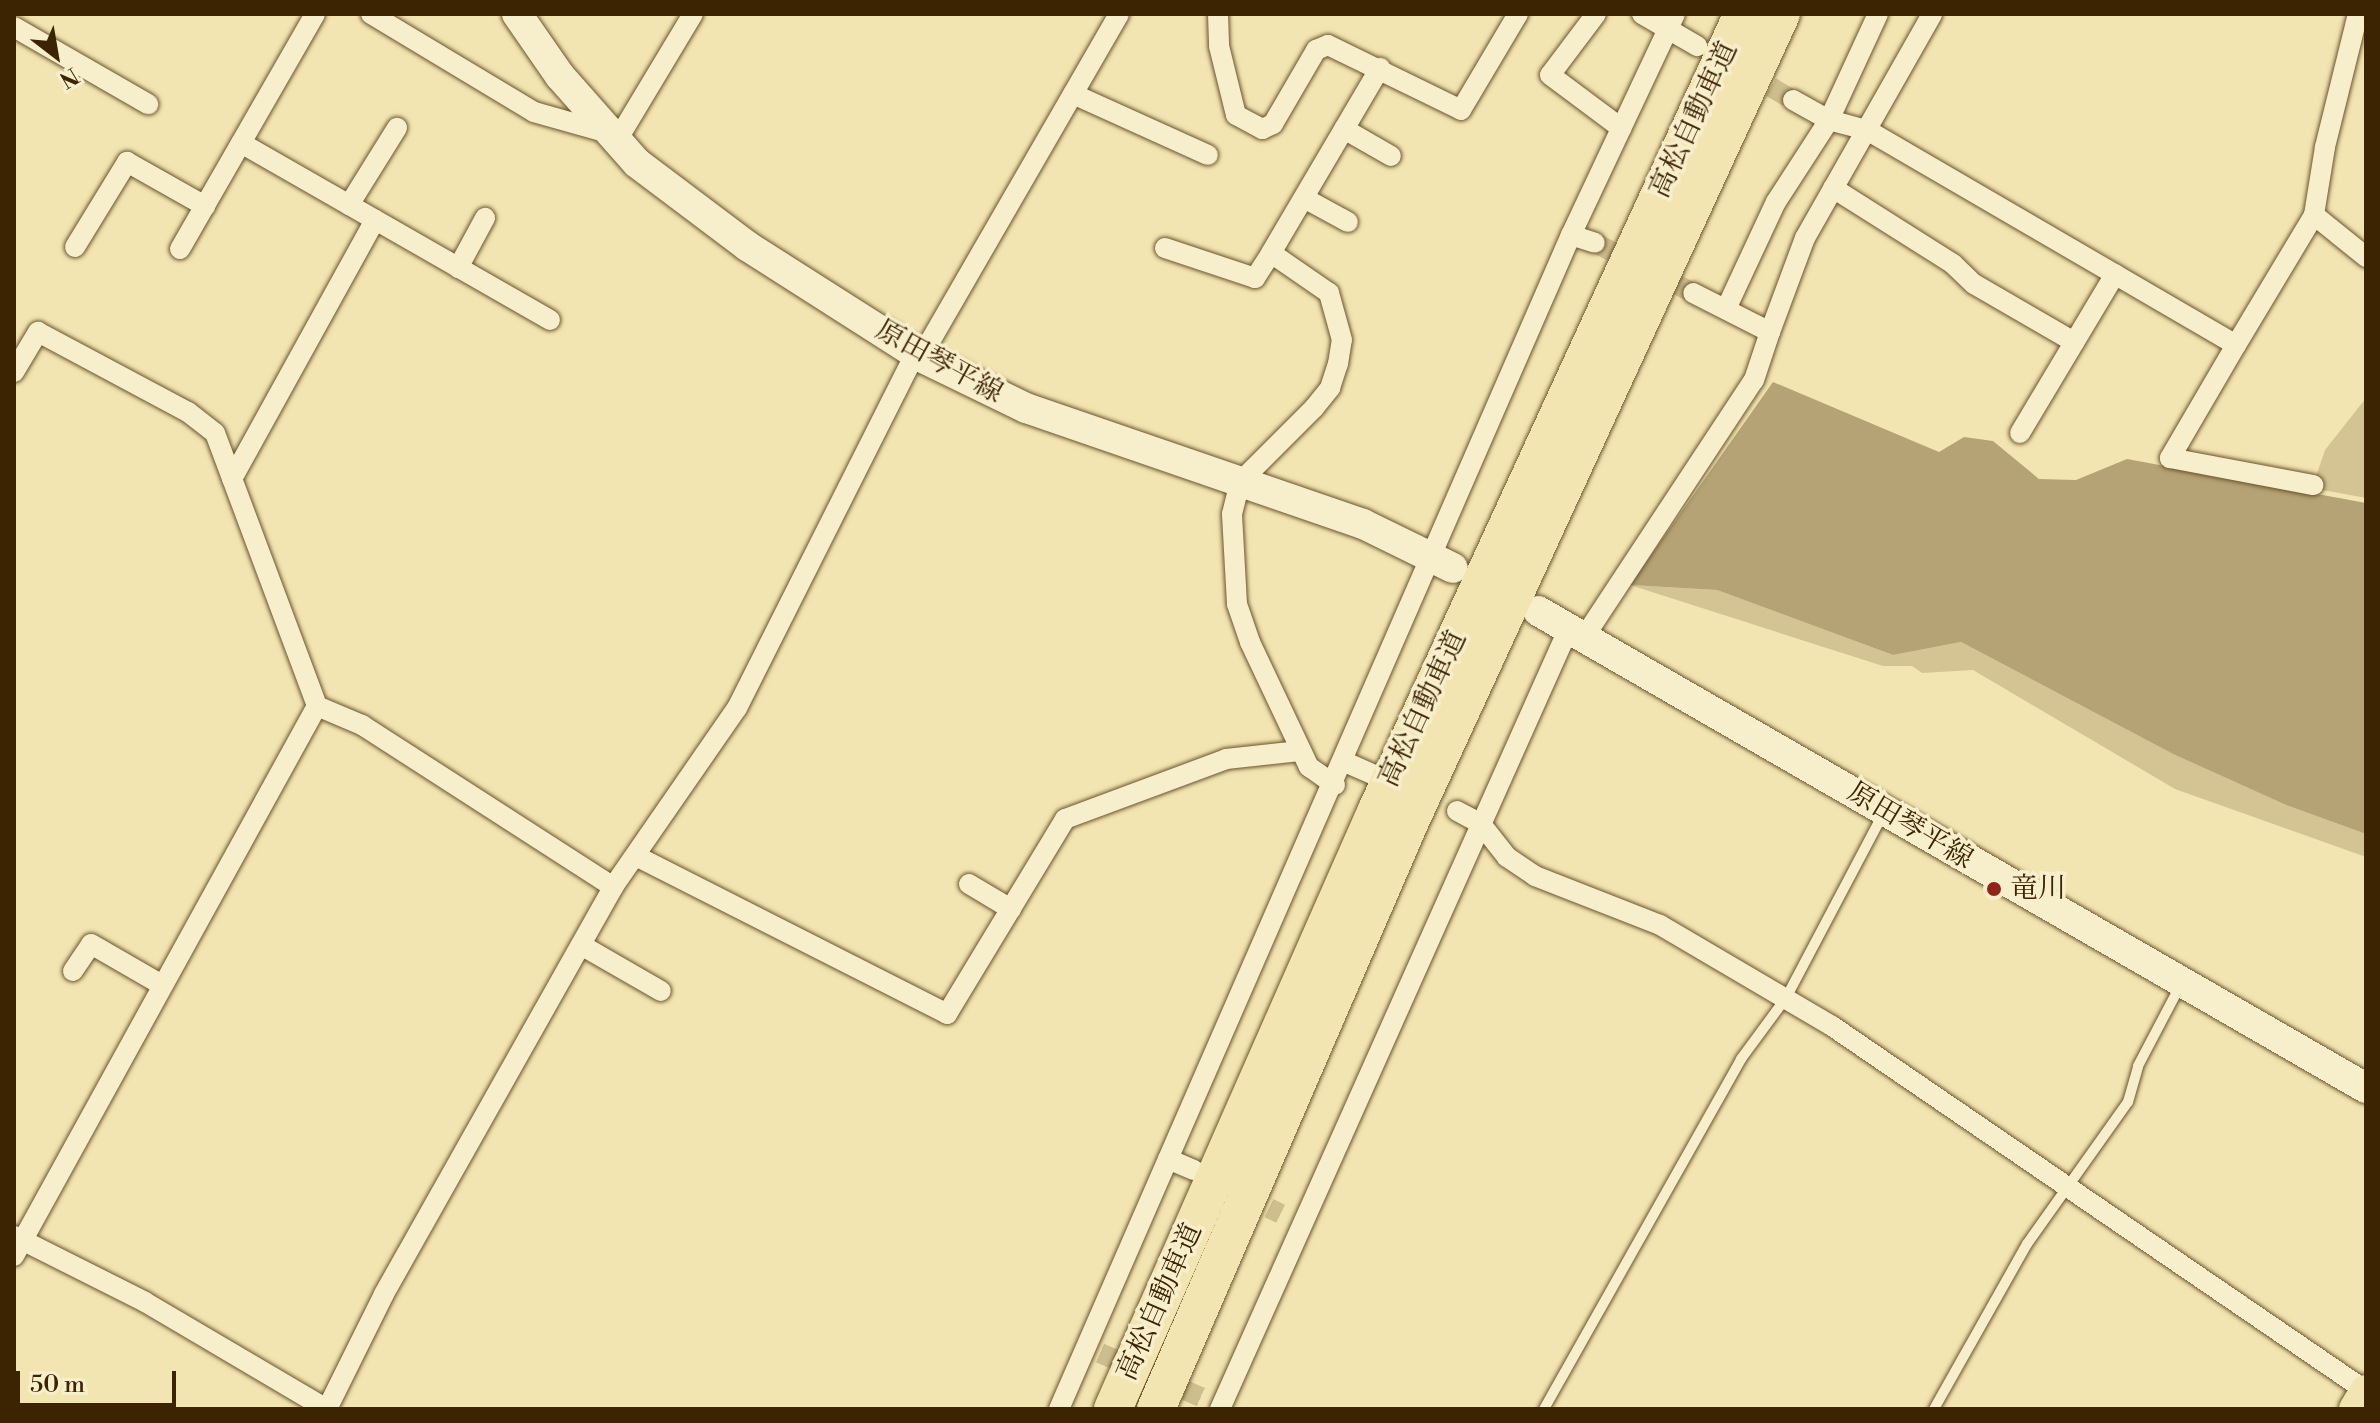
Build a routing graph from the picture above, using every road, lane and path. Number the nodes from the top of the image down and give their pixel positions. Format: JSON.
{"nodes":[{"id":1,"x":315,"y":14,"type":"edge"},
{"id":2,"x":371,"y":14,"type":"edge"},
{"id":3,"x":517,"y":14,"type":"edge"},
{"id":4,"x":693,"y":14,"type":"edge"},
{"id":5,"x":1119,"y":14,"type":"edge"},
{"id":6,"x":1218,"y":14,"type":"edge"},
{"id":7,"x":1518,"y":14,"type":"edge"},
{"id":8,"x":1596,"y":14,"type":"edge"},
{"id":9,"x":1642,"y":14,"type":"edge"},
{"id":10,"x":1743,"y":14,"type":"edge"},
{"id":11,"x":1781,"y":14,"type":"edge"},
{"id":12,"x":1878,"y":14,"type":"edge"},
{"id":13,"x":1932,"y":14,"type":"edge"},
{"id":14,"x":2358,"y":14,"type":"edge"},
{"id":15,"x":1671,"y":22,"type":"edge"},
{"id":16,"x":14,"y":27,"type":"edge"},
{"id":17,"x":1697,"y":46,"type":"dead end"},
{"id":18,"x":1380,"y":68,"type":"junction"},
{"id":19,"x":1073,"y":94,"type":"junction"},
{"id":20,"x":1793,"y":100,"type":"tunnel mouth"},
{"id":21,"x":148,"y":104,"type":"dead end"},
{"id":22,"x":1829,"y":120,"type":"junction"},
{"id":23,"x":397,"y":128,"type":"dead end"},
{"id":24,"x":1621,"y":128,"type":"junction"},
{"id":25,"x":1344,"y":129,"type":"junction"},
{"id":26,"x":1867,"y":130,"type":"junction"},
{"id":27,"x":611,"y":137,"type":"junction"},
{"id":28,"x":241,"y":143,"type":"junction"},
{"id":29,"x":1208,"y":155,"type":"dead end"},
{"id":30,"x":1391,"y":156,"type":"dead end"},
{"id":31,"x":1833,"y":188,"type":"junction"},
{"id":32,"x":1304,"y":198,"type":"junction"},
{"id":33,"x":349,"y":205,"type":"junction"},
{"id":34,"x":205,"y":206,"type":"junction"},
{"id":35,"x":2314,"y":215,"type":"junction"},
{"id":36,"x":485,"y":218,"type":"dead end"},
{"id":37,"x":375,"y":220,"type":"junction"},
{"id":38,"x":1348,"y":222,"type":"dead end"},
{"id":39,"x":1571,"y":235,"type":"junction"},
{"id":40,"x":1595,"y":243,"type":"tunnel mouth"},
{"id":41,"x":75,"y":247,"type":"dead end"},
{"id":42,"x":1165,"y":248,"type":"dead end"},
{"id":43,"x":180,"y":249,"type":"dead end"},
{"id":44,"x":1271,"y":253,"type":"junction"},
{"id":45,"x":2366,"y":257,"type":"edge"},
{"id":46,"x":458,"y":268,"type":"junction"},
{"id":47,"x":2115,"y":274,"type":"junction"},
{"id":48,"x":1693,"y":293,"type":"tunnel mouth"},
{"id":49,"x":1726,"y":309,"type":"junction"},
{"id":50,"x":550,"y":320,"type":"dead end"},
{"id":51,"x":1770,"y":332,"type":"junction"},
{"id":52,"x":2074,"y":342,"type":"junction"},
{"id":53,"x":2236,"y":345,"type":"junction"},
{"id":54,"x":918,"y":355,"type":"junction"},
{"id":55,"x":14,"y":372,"type":"edge"},
{"id":56,"x":2020,"y":433,"type":"dead end"},
{"id":57,"x":232,"y":479,"type":"junction"},
{"id":58,"x":1240,"y":482,"type":"junction"},
{"id":59,"x":2313,"y":485,"type":"dead end"},
{"id":60,"x":1441,"y":562,"type":"junction"},
{"id":61,"x":1538,"y":611,"type":"dead end"},
{"id":62,"x":1576,"y":634,"type":"junction"},
{"id":63,"x":317,"y":706,"type":"junction"},
{"id":64,"x":1300,"y":751,"type":"junction"},
{"id":65,"x":1345,"y":762,"type":"junction"},
{"id":66,"x":1372,"y":774,"type":"dead end"},
{"id":67,"x":1335,"y":785,"type":"junction"},
{"id":68,"x":1885,"y":810,"type":"junction"},
{"id":69,"x":1457,"y":811,"type":"dead end"},
{"id":70,"x":1481,"y":824,"type":"junction"},
{"id":71,"x":636,"y":856,"type":"junction"},
{"id":72,"x":969,"y":884,"type":"dead end"},
{"id":73,"x":613,"y":887,"type":"junction"},
{"id":74,"x":1011,"y":909,"type":"junction"},
{"id":75,"x":581,"y":945,"type":"junction"},
{"id":76,"x":73,"y":971,"type":"dead end"},
{"id":77,"x":2182,"y":982,"type":"junction"},
{"id":78,"x":162,"y":985,"type":"junction"},
{"id":79,"x":661,"y":991,"type":"dead end"},
{"id":80,"x":1786,"y":998,"type":"junction"},
{"id":81,"x":2366,"y":1088,"type":"edge"},
{"id":82,"x":1168,"y":1159,"type":"junction"},
{"id":83,"x":1194,"y":1170,"type":"dead end"},
{"id":84,"x":2068,"y":1191,"type":"junction"},
{"id":85,"x":17,"y":1244,"type":"edge"},
{"id":86,"x":2366,"y":1391,"type":"edge"},
{"id":87,"x":1215,"y":1404,"type":"edge"},
{"id":88,"x":327,"y":1409,"type":"edge"},
{"id":89,"x":1059,"y":1409,"type":"edge"},
{"id":90,"x":1113,"y":1409,"type":"edge"},
{"id":91,"x":1156,"y":1409,"type":"edge"},
{"id":92,"x":1544,"y":1409,"type":"edge"},
{"id":93,"x":1934,"y":1409,"type":"edge"},
{"id":94,"x":2355,"y":1409,"type":"edge"}],
"edges":[{"from":1,"to":28,"type":"street"},
{"from":2,"to":27,"type":"street"},
{"from":3,"to":27,"type":"main road","name":"原田琴平線"},
{"from":4,"to":27,"type":"street"},
{"from":5,"to":19,"type":"street"},
{"from":6,"to":18,"type":"street"},
{"from":7,"to":18,"type":"street"},
{"from":8,"to":24,"type":"street"},
{"from":9,"to":15,"type":"street"},
{"from":10,"to":90,"type":"highway","name":"高松自動車道"},
{"from":11,"to":91,"type":"highway","name":"高松自動車道"},
{"from":12,"to":22,"type":"street"},
{"from":13,"to":26,"type":"street"},
{"from":14,"to":35,"type":"street"},
{"from":15,"to":17,"type":"street"},
{"from":15,"to":24,"type":"street"},
{"from":16,"to":21,"type":"street"},
{"from":18,"to":25,"type":"street"},
{"from":19,"to":29,"type":"street"},
{"from":19,"to":54,"type":"street"},
{"from":20,"to":22,"type":"street"},
{"from":22,"to":26,"type":"street"},
{"from":22,"to":49,"type":"street"},
{"from":23,"to":33,"type":"street"},
{"from":24,"to":39,"type":"street"},
{"from":25,"to":30,"type":"street"},
{"from":25,"to":32,"type":"street"},
{"from":26,"to":31,"type":"street"},
{"from":26,"to":47,"type":"street"},
{"from":27,"to":54,"type":"main road","name":"原田琴平線"},
{"from":28,"to":33,"type":"street"},
{"from":28,"to":34,"type":"street"},
{"from":31,"to":51,"type":"street"},
{"from":31,"to":52,"type":"street"},
{"from":32,"to":38,"type":"street"},
{"from":32,"to":44,"type":"street"},
{"from":33,"to":37,"type":"street"},
{"from":34,"to":41,"type":"street"},
{"from":34,"to":43,"type":"street"},
{"from":35,"to":45,"type":"street"},
{"from":35,"to":53,"type":"street"},
{"from":36,"to":46,"type":"street"},
{"from":37,"to":46,"type":"street"},
{"from":37,"to":57,"type":"street"},
{"from":39,"to":40,"type":"street"},
{"from":39,"to":60,"type":"street"},
{"from":42,"to":44,"type":"street"},
{"from":44,"to":58,"type":"street"},
{"from":46,"to":50,"type":"street"},
{"from":47,"to":52,"type":"street"},
{"from":47,"to":53,"type":"street"},
{"from":48,"to":49,"type":"street"},
{"from":49,"to":51,"type":"street"},
{"from":51,"to":62,"type":"street"},
{"from":52,"to":56,"type":"street"},
{"from":53,"to":59,"type":"street"},
{"from":54,"to":58,"type":"main road","name":"原田琴平線"},
{"from":54,"to":71,"type":"street"},
{"from":55,"to":57,"type":"street"},
{"from":57,"to":63,"type":"street"},
{"from":58,"to":60,"type":"main road","name":"原田琴平線"},
{"from":58,"to":64,"type":"street"},
{"from":60,"to":65,"type":"street"},
{"from":61,"to":62,"type":"main road","name":"原田琴平線"},
{"from":62,"to":68,"type":"main road","name":"原田琴平線"},
{"from":62,"to":70,"type":"street"},
{"from":63,"to":73,"type":"street"},
{"from":63,"to":78,"type":"street"},
{"from":64,"to":67,"type":"street"},
{"from":64,"to":74,"type":"street"},
{"from":65,"to":66,"type":"street"},
{"from":65,"to":67,"type":"street"},
{"from":67,"to":82,"type":"street"},
{"from":68,"to":77,"type":"main road","name":"原田琴平線"},
{"from":68,"to":80,"type":"lane"},
{"from":69,"to":70,"type":"street"},
{"from":70,"to":80,"type":"street"},
{"from":70,"to":87,"type":"street"},
{"from":71,"to":73,"type":"street"},
{"from":71,"to":74,"type":"street"},
{"from":72,"to":74,"type":"street"},
{"from":73,"to":75,"type":"street"},
{"from":75,"to":79,"type":"street"},
{"from":75,"to":88,"type":"street"},
{"from":76,"to":78,"type":"street"},
{"from":77,"to":81,"type":"main road","name":"原田琴平線"},
{"from":77,"to":84,"type":"lane"},
{"from":78,"to":85,"type":"street"},
{"from":80,"to":84,"type":"street"},
{"from":80,"to":92,"type":"lane"},
{"from":82,"to":83,"type":"street"},
{"from":82,"to":89,"type":"street"},
{"from":84,"to":86,"type":"street"},
{"from":84,"to":93,"type":"lane"},
{"from":85,"to":88,"type":"street"},
{"from":86,"to":94,"type":"main road"}]}
